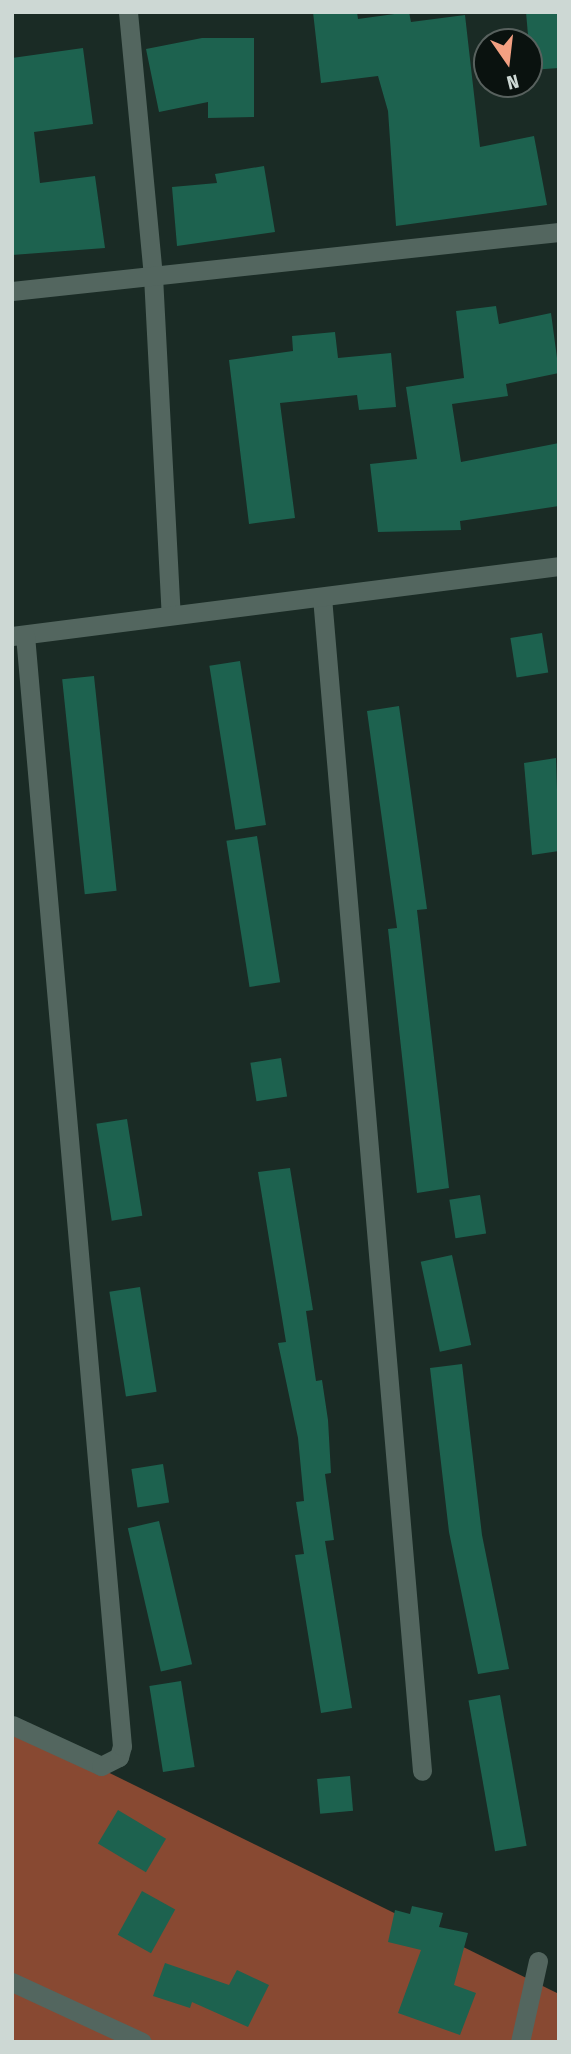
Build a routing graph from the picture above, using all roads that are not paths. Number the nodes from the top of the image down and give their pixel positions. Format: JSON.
{"nodes":[{"id":1,"x":128,"y":12,"type":"edge"},
{"id":2,"x":559,"y":232,"type":"edge"},
{"id":3,"x":153,"y":276,"type":"junction"},
{"id":4,"x":12,"y":291,"type":"edge"},
{"id":5,"x":559,"y":566,"type":"edge"},
{"id":6,"x":322,"y":597,"type":"junction"},
{"id":7,"x":171,"y":614,"type":"junction"},
{"id":8,"x":18,"y":636,"type":"edge"},
{"id":9,"x":12,"y":1725,"type":"edge"},
{"id":10,"x":422,"y":1771,"type":"dead end"},
{"id":11,"x":538,"y":1961,"type":"dead end"},
{"id":12,"x":12,"y":1982,"type":"edge"},
{"id":13,"x":142,"y":2042,"type":"edge"},
{"id":14,"x":520,"y":2042,"type":"edge"}],
"edges":[{"from":1,"to":3,"type":"street"},
{"from":2,"to":3,"type":"street"},
{"from":3,"to":4,"type":"street"},
{"from":3,"to":7,"type":"street"},
{"from":5,"to":6,"type":"street"},
{"from":6,"to":7,"type":"street"},
{"from":6,"to":10,"type":"street"},
{"from":7,"to":8,"type":"street"},
{"from":8,"to":9,"type":"street"},
{"from":11,"to":14,"type":"street"},
{"from":12,"to":13,"type":"street"}]}
